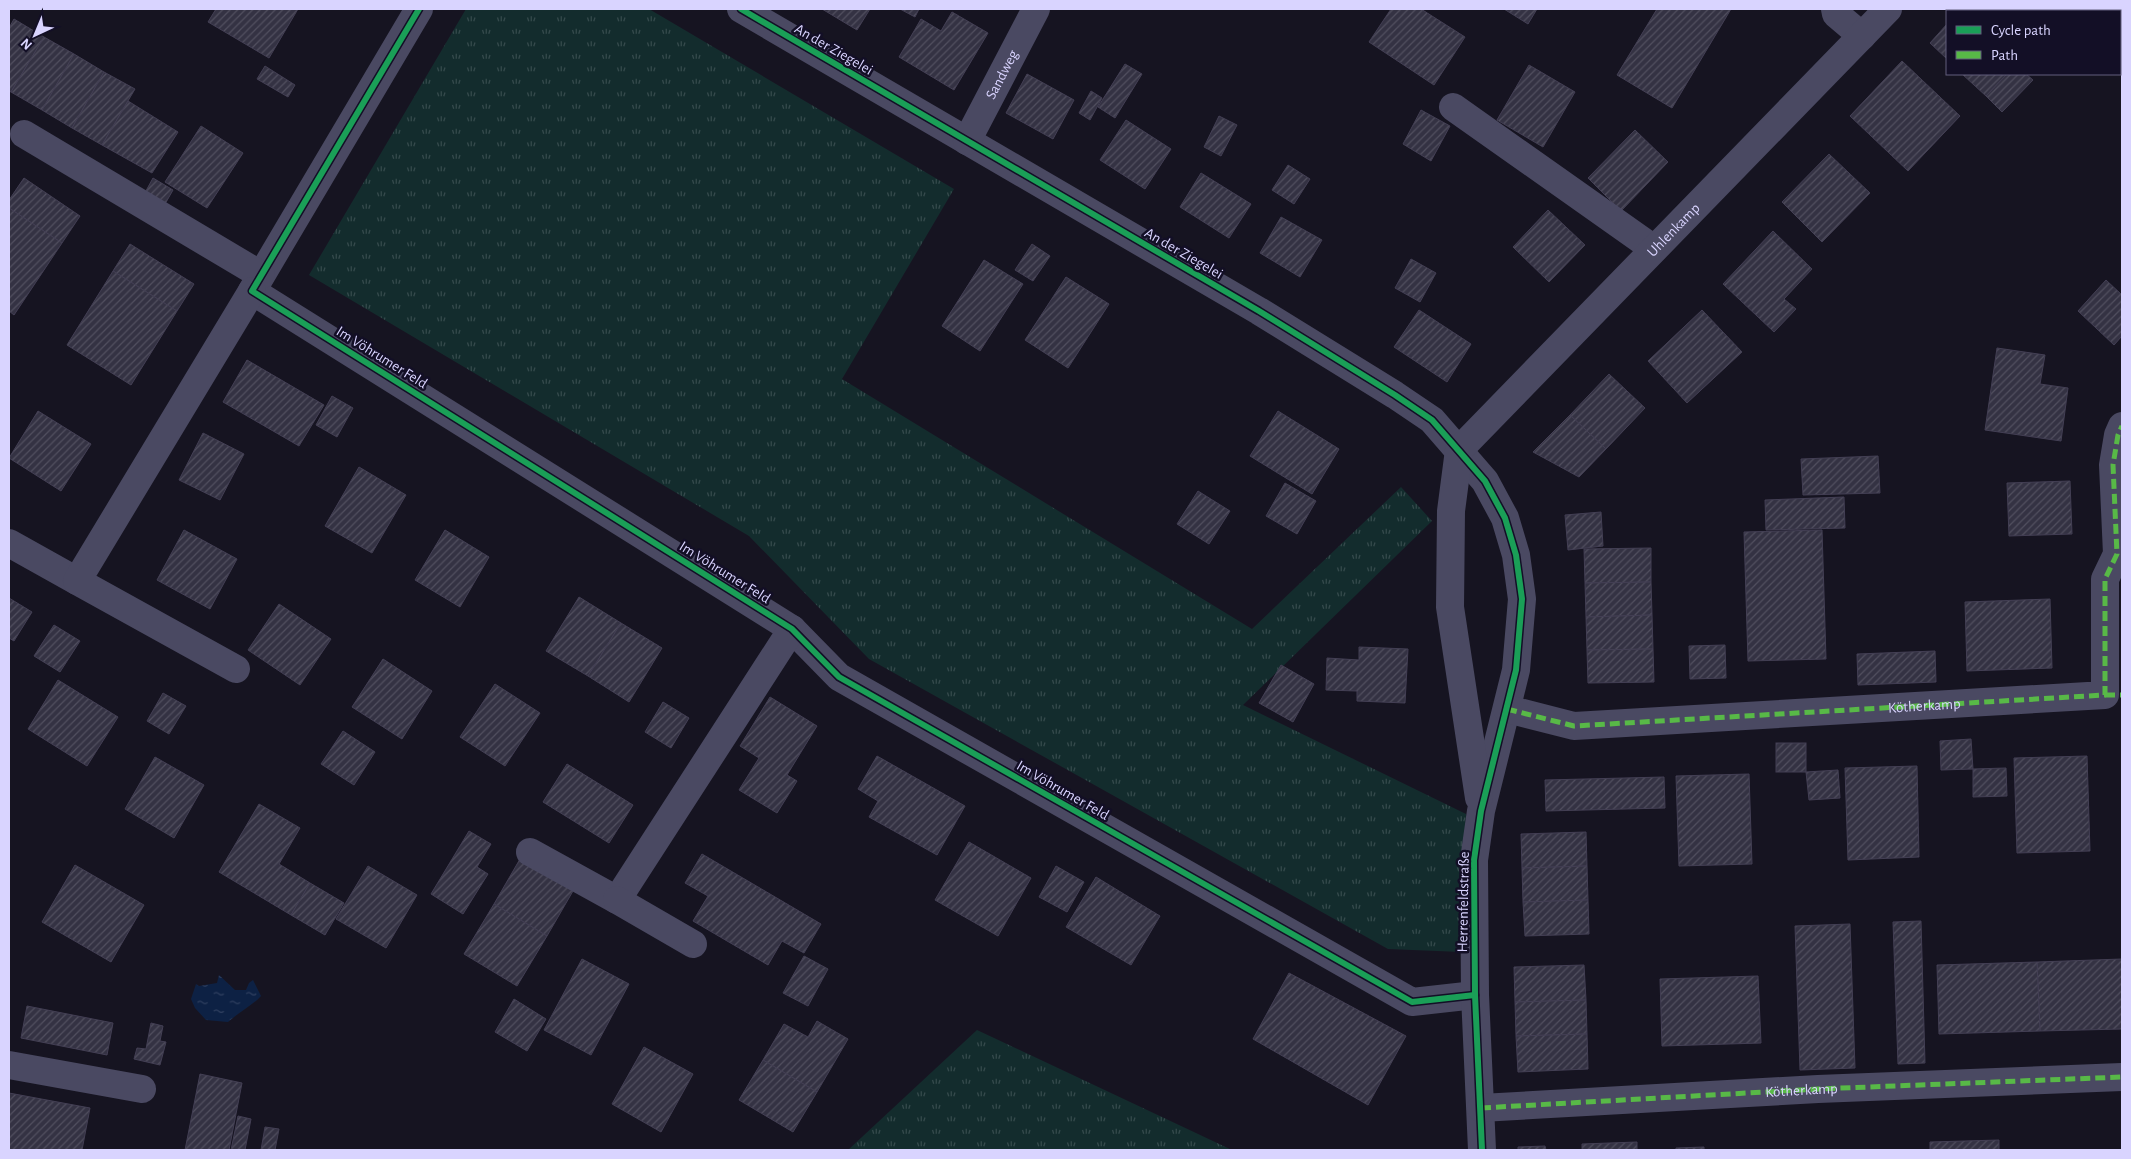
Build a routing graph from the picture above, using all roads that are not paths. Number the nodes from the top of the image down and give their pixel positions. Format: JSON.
{"nodes":[{"id":1,"x":419,"y":9,"type":"edge"},
{"id":2,"x":741,"y":9,"type":"edge"},
{"id":3,"x":1036,"y":9,"type":"edge"},
{"id":4,"x":1835,"y":9,"type":"edge"},
{"id":5,"x":1888,"y":9,"type":"edge"},
{"id":6,"x":775,"y":17,"type":"edge"},
{"id":7,"x":1862,"y":36,"type":"junction"},
{"id":8,"x":1453,"y":107,"type":"dead end"},
{"id":9,"x":24,"y":134,"type":"dead end"},
{"id":10,"x":967,"y":141,"type":"junction"},
{"id":11,"x":1654,"y":249,"type":"junction"},
{"id":12,"x":257,"y":283,"type":"junction"},
{"id":13,"x":2122,"y":426,"type":"edge"},
{"id":14,"x":1459,"y":450,"type":"junction"},
{"id":15,"x":9,"y":543,"type":"edge"},
{"id":16,"x":77,"y":581,"type":"junction"},
{"id":17,"x":1522,"y":600,"type":"joint"},
{"id":18,"x":792,"y":629,"type":"junction"},
{"id":19,"x":236,"y":669,"type":"dead end"},
{"id":20,"x":2114,"y":695,"type":"edge"},
{"id":21,"x":1507,"y":709,"type":"junction"},
{"id":22,"x":1481,"y":812,"type":"junction"},
{"id":23,"x":530,"y":852,"type":"dead end"},
{"id":24,"x":617,"y":900,"type":"junction"},
{"id":25,"x":693,"y":944,"type":"dead end"},
{"id":26,"x":1475,"y":995,"type":"junction"},
{"id":27,"x":9,"y":1065,"type":"edge"},
{"id":28,"x":2122,"y":1077,"type":"edge"},
{"id":29,"x":142,"y":1089,"type":"dead end"},
{"id":30,"x":1481,"y":1108,"type":"junction"},
{"id":31,"x":1482,"y":1150,"type":"edge"}],
"edges":[{"from":1,"to":12,"type":"street"},
{"from":2,"to":6,"type":"street","name":"An der Ziegelei"},
{"from":3,"to":10,"type":"street","name":"Sandweg"},
{"from":4,"to":7,"type":"street"},
{"from":5,"to":7,"type":"street","name":"Uhlenkamp"},
{"from":6,"to":10,"type":"street","name":"An der Ziegelei"},
{"from":7,"to":11,"type":"street","name":"Uhlenkamp"},
{"from":8,"to":11,"type":"street"},
{"from":9,"to":12,"type":"street","name":"Im Vöhrumer Feld"},
{"from":10,"to":14,"type":"street","name":"An der Ziegelei"},
{"from":11,"to":14,"type":"street","name":"Uhlenkamp"},
{"from":12,"to":16,"type":"street"},
{"from":12,"to":18,"type":"street","name":"Im Vöhrumer Feld"},
{"from":13,"to":20,"type":"street","name":"Kötherkamp"},
{"from":14,"to":17,"type":"street","name":"An der Ziegelei"},
{"from":14,"to":22,"type":"street"},
{"from":15,"to":16,"type":"street"},
{"from":16,"to":19,"type":"street"},
{"from":17,"to":21,"type":"street","name":"Herrenfeldstraße"},
{"from":18,"to":24,"type":"street"},
{"from":18,"to":26,"type":"street","name":"Im Vöhrumer Feld"},
{"from":20,"to":21,"type":"street","name":"Kötherkamp"},
{"from":21,"to":22,"type":"street","name":"Herrenfeldstraße"},
{"from":22,"to":26,"type":"street","name":"Herrenfeldstraße"},
{"from":23,"to":24,"type":"street"},
{"from":24,"to":25,"type":"street"},
{"from":26,"to":30,"type":"street","name":"Herrenfeldstraße"},
{"from":27,"to":29,"type":"street"},
{"from":28,"to":30,"type":"street","name":"Kötherkamp"},
{"from":30,"to":31,"type":"street","name":"Herrenfeldstraße"}]}
